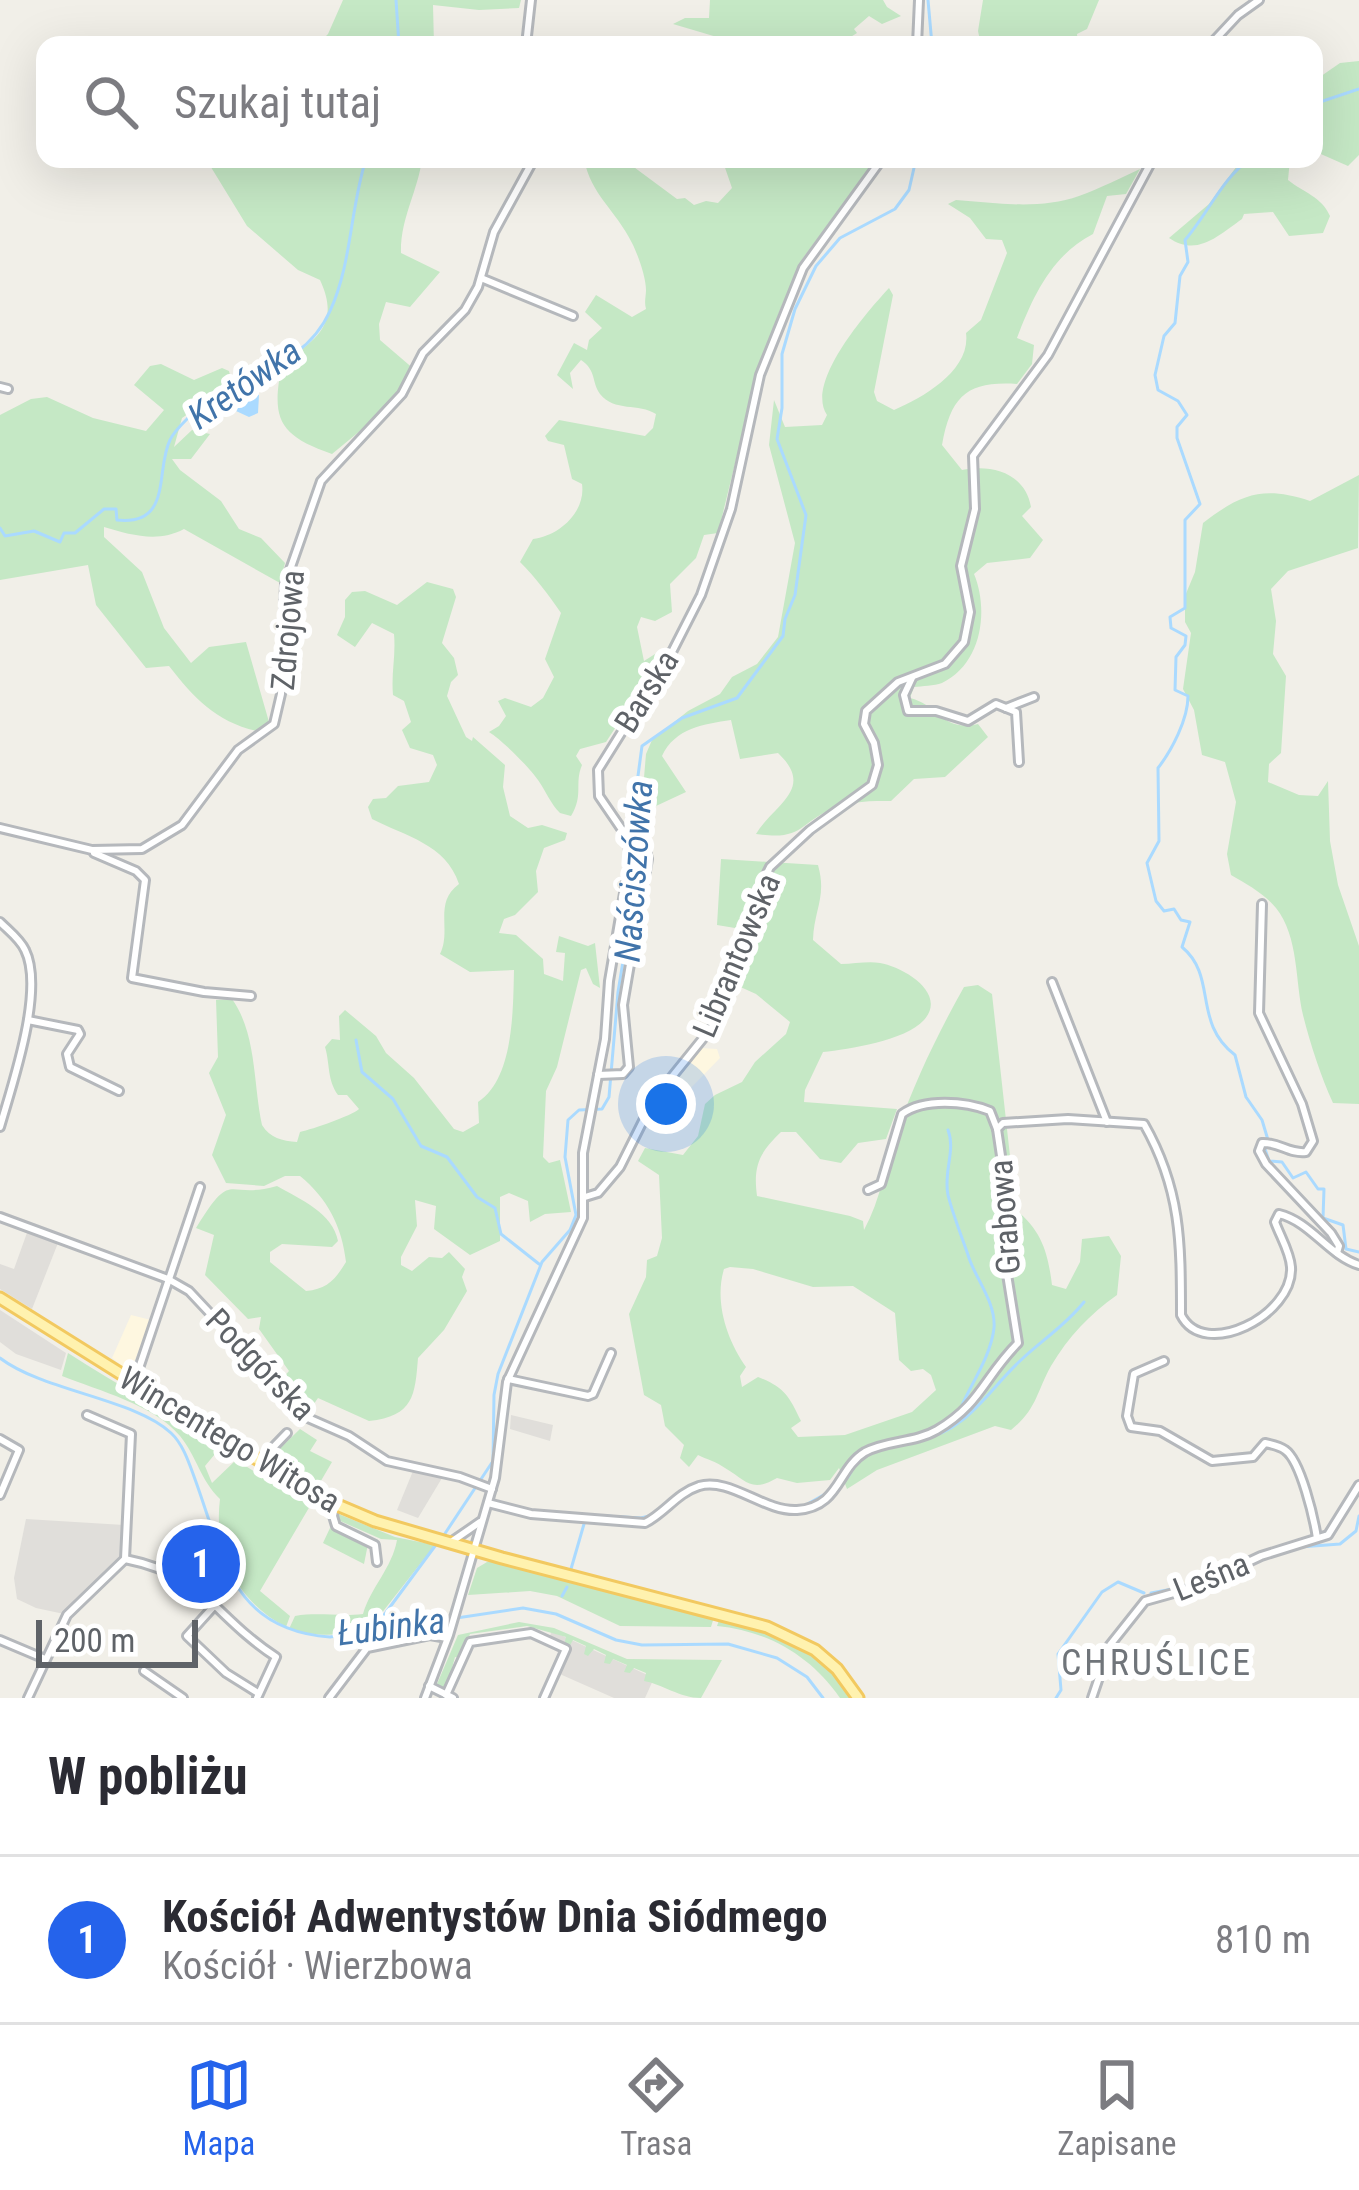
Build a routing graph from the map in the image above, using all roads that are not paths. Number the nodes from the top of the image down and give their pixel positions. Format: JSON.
{"nodes":[{"id":1,"x":531,"y":0,"type":"edge"},
{"id":2,"x":919,"y":0,"type":"edge"},
{"id":3,"x":1259,"y":0,"type":"edge"},
{"id":4,"x":527,"y":36,"type":"edge"},
{"id":5,"x":917,"y":36,"type":"edge"},
{"id":6,"x":1218,"y":36,"type":"edge"},
{"id":7,"x":529,"y":168,"type":"edge"},
{"id":8,"x":875,"y":168,"type":"edge"},
{"id":9,"x":1149,"y":168,"type":"edge"},
{"id":10,"x":481,"y":278,"type":"junction"},
{"id":11,"x":574,"y":316,"type":"dead end"},
{"id":12,"x":911,"y":678,"type":"junction"},
{"id":13,"x":1034,"y":697,"type":"dead end"},
{"id":14,"x":1006,"y":708,"type":"junction"},
{"id":15,"x":1019,"y":762,"type":"dead end"},
{"id":16,"x":638,"y":816,"type":"dead end"},
{"id":17,"x":0,"y":828,"type":"edge"},
{"id":18,"x":92,"y":850,"type":"junction"},
{"id":19,"x":1262,"y":904,"type":"dead end"},
{"id":20,"x":0,"y":922,"type":"edge"},
{"id":21,"x":1052,"y":982,"type":"dead end"},
{"id":22,"x":251,"y":996,"type":"dead end"},
{"id":23,"x":28,"y":1020,"type":"junction"},
{"id":24,"x":602,"y":1075,"type":"junction"},
{"id":25,"x":118,"y":1091,"type":"dead end"},
{"id":26,"x":1107,"y":1122,"type":"junction"},
{"id":27,"x":0,"y":1126,"type":"edge"},
{"id":28,"x":997,"y":1129,"type":"junction"},
{"id":29,"x":200,"y":1187,"type":"dead end"},
{"id":30,"x":868,"y":1190,"type":"dead end"},
{"id":31,"x":585,"y":1197,"type":"junction"},
{"id":32,"x":0,"y":1217,"type":"edge"},
{"id":33,"x":1337,"y":1253,"type":"junction"},
{"id":34,"x":1359,"y":1265,"type":"edge"},
{"id":35,"x":168,"y":1279,"type":"junction"},
{"id":36,"x":0,"y":1298,"type":"edge"},
{"id":37,"x":611,"y":1353,"type":"dead end"},
{"id":38,"x":1164,"y":1361,"type":"dead end"},
{"id":39,"x":508,"y":1379,"type":"junction"},
{"id":40,"x":134,"y":1384,"type":"junction"},
{"id":41,"x":87,"y":1415,"type":"dead end"},
{"id":42,"x":287,"y":1433,"type":"dead end"},
{"id":43,"x":0,"y":1439,"type":"edge"},
{"id":44,"x":259,"y":1463,"type":"junction"},
{"id":45,"x":1359,"y":1485,"type":"edge"},
{"id":46,"x":492,"y":1489,"type":"junction"},
{"id":47,"x":0,"y":1495,"type":"edge"},
{"id":48,"x":488,"y":1503,"type":"junction"},
{"id":49,"x":335,"y":1505,"type":"junction"},
{"id":50,"x":483,"y":1520,"type":"junction"},
{"id":51,"x":1317,"y":1538,"type":"junction"},
{"id":52,"x":443,"y":1540,"type":"junction"},
{"id":53,"x":474,"y":1550,"type":"junction"},
{"id":54,"x":125,"y":1559,"type":"junction"},
{"id":55,"x":377,"y":1562,"type":"dead end"},
{"id":56,"x":215,"y":1605,"type":"junction"},
{"id":57,"x":448,"y":1636,"type":"junction"},
{"id":58,"x":0,"y":1640,"type":"edge"},
{"id":59,"x":45,"y":1659,"type":"junction"},
{"id":60,"x":143,"y":1671,"type":"dead end"},
{"id":61,"x":429,"y":1686,"type":"junction"},
{"id":62,"x":258,"y":1696,"type":"edge"},
{"id":63,"x":450,"y":1697,"type":"edge"},
{"id":64,"x":28,"y":1698,"type":"edge"},
{"id":65,"x":183,"y":1698,"type":"edge"},
{"id":66,"x":328,"y":1698,"type":"edge"},
{"id":67,"x":424,"y":1698,"type":"edge"},
{"id":68,"x":544,"y":1698,"type":"edge"},
{"id":69,"x":858,"y":1698,"type":"edge"},
{"id":70,"x":1092,"y":1698,"type":"edge"}],
"edges":[{"from":1,"to":4,"type":"street"},
{"from":2,"to":5,"type":"street"},
{"from":3,"to":6,"type":"street"},
{"from":7,"to":10,"type":"street","name":"Zdrojowa"},
{"from":8,"to":24,"type":"street","name":"Barska"},
{"from":9,"to":12,"type":"street","name":"Librantowska"},
{"from":10,"to":11,"type":"street"},
{"from":10,"to":18,"type":"street","name":"Zdrojowa"},
{"from":12,"to":14,"type":"street"},
{"from":12,"to":31,"type":"street","name":"Librantowska"},
{"from":13,"to":14,"type":"street"},
{"from":14,"to":15,"type":"street"},
{"from":16,"to":24,"type":"street"},
{"from":17,"to":18,"type":"street","name":"Zdrojowa"},
{"from":18,"to":22,"type":"street","name":"Zdrojowa"},
{"from":19,"to":33,"type":"street"},
{"from":20,"to":23,"type":"street"},
{"from":21,"to":26,"type":"street"},
{"from":23,"to":25,"type":"street"},
{"from":23,"to":27,"type":"street"},
{"from":24,"to":31,"type":"street","name":"Barska"},
{"from":26,"to":28,"type":"street","name":"Grabowa"},
{"from":26,"to":33,"type":"street","name":"Grabowa"},
{"from":28,"to":30,"type":"street"},
{"from":28,"to":48,"type":"street","name":"Grabowa"},
{"from":29,"to":35,"type":"street","name":"Podgórska"},
{"from":31,"to":39,"type":"street","name":"Barska"},
{"from":32,"to":35,"type":"street","name":"Podgórska"},
{"from":33,"to":34,"type":"street","name":"Grabowa"},
{"from":35,"to":40,"type":"street","name":"Podgórska"},
{"from":35,"to":46,"type":"street","name":"Podgórska"},
{"from":36,"to":40,"type":"main road","name":"Wincentego Witosa"},
{"from":37,"to":39,"type":"street"},
{"from":38,"to":51,"type":"street"},
{"from":39,"to":46,"type":"street","name":"Barska"},
{"from":40,"to":44,"type":"main road","name":"Wincentego Witosa"},
{"from":41,"to":54,"type":"street"},
{"from":42,"to":44,"type":"street"},
{"from":43,"to":47,"type":"street"},
{"from":44,"to":49,"type":"main road","name":"Wincentego Witosa"},
{"from":45,"to":51,"type":"street"},
{"from":46,"to":48,"type":"street","name":"Barska"},
{"from":48,"to":50,"type":"street","name":"Barska"},
{"from":49,"to":52,"type":"main road","name":"Wincentego Witosa"},
{"from":49,"to":55,"type":"street"},
{"from":50,"to":52,"type":"street"},
{"from":50,"to":53,"type":"street","name":"Barska"},
{"from":51,"to":70,"type":"street","name":"Leśna"},
{"from":52,"to":53,"type":"main road","name":"Wincentego Witosa"},
{"from":53,"to":57,"type":"street","name":"Barska"},
{"from":53,"to":69,"type":"main road","name":"Wincentego Witosa"},
{"from":54,"to":56,"type":"street"},
{"from":54,"to":59,"type":"street"},
{"from":56,"to":62,"type":"street"},
{"from":56,"to":62,"type":"street"},
{"from":57,"to":61,"type":"street","name":"Barska"},
{"from":57,"to":66,"type":"street"},
{"from":58,"to":59,"type":"street"},
{"from":59,"to":64,"type":"street"},
{"from":60,"to":65,"type":"street"},
{"from":61,"to":63,"type":"street"},
{"from":61,"to":67,"type":"street","name":"Barska"},
{"from":63,"to":68,"type":"street"}]}
